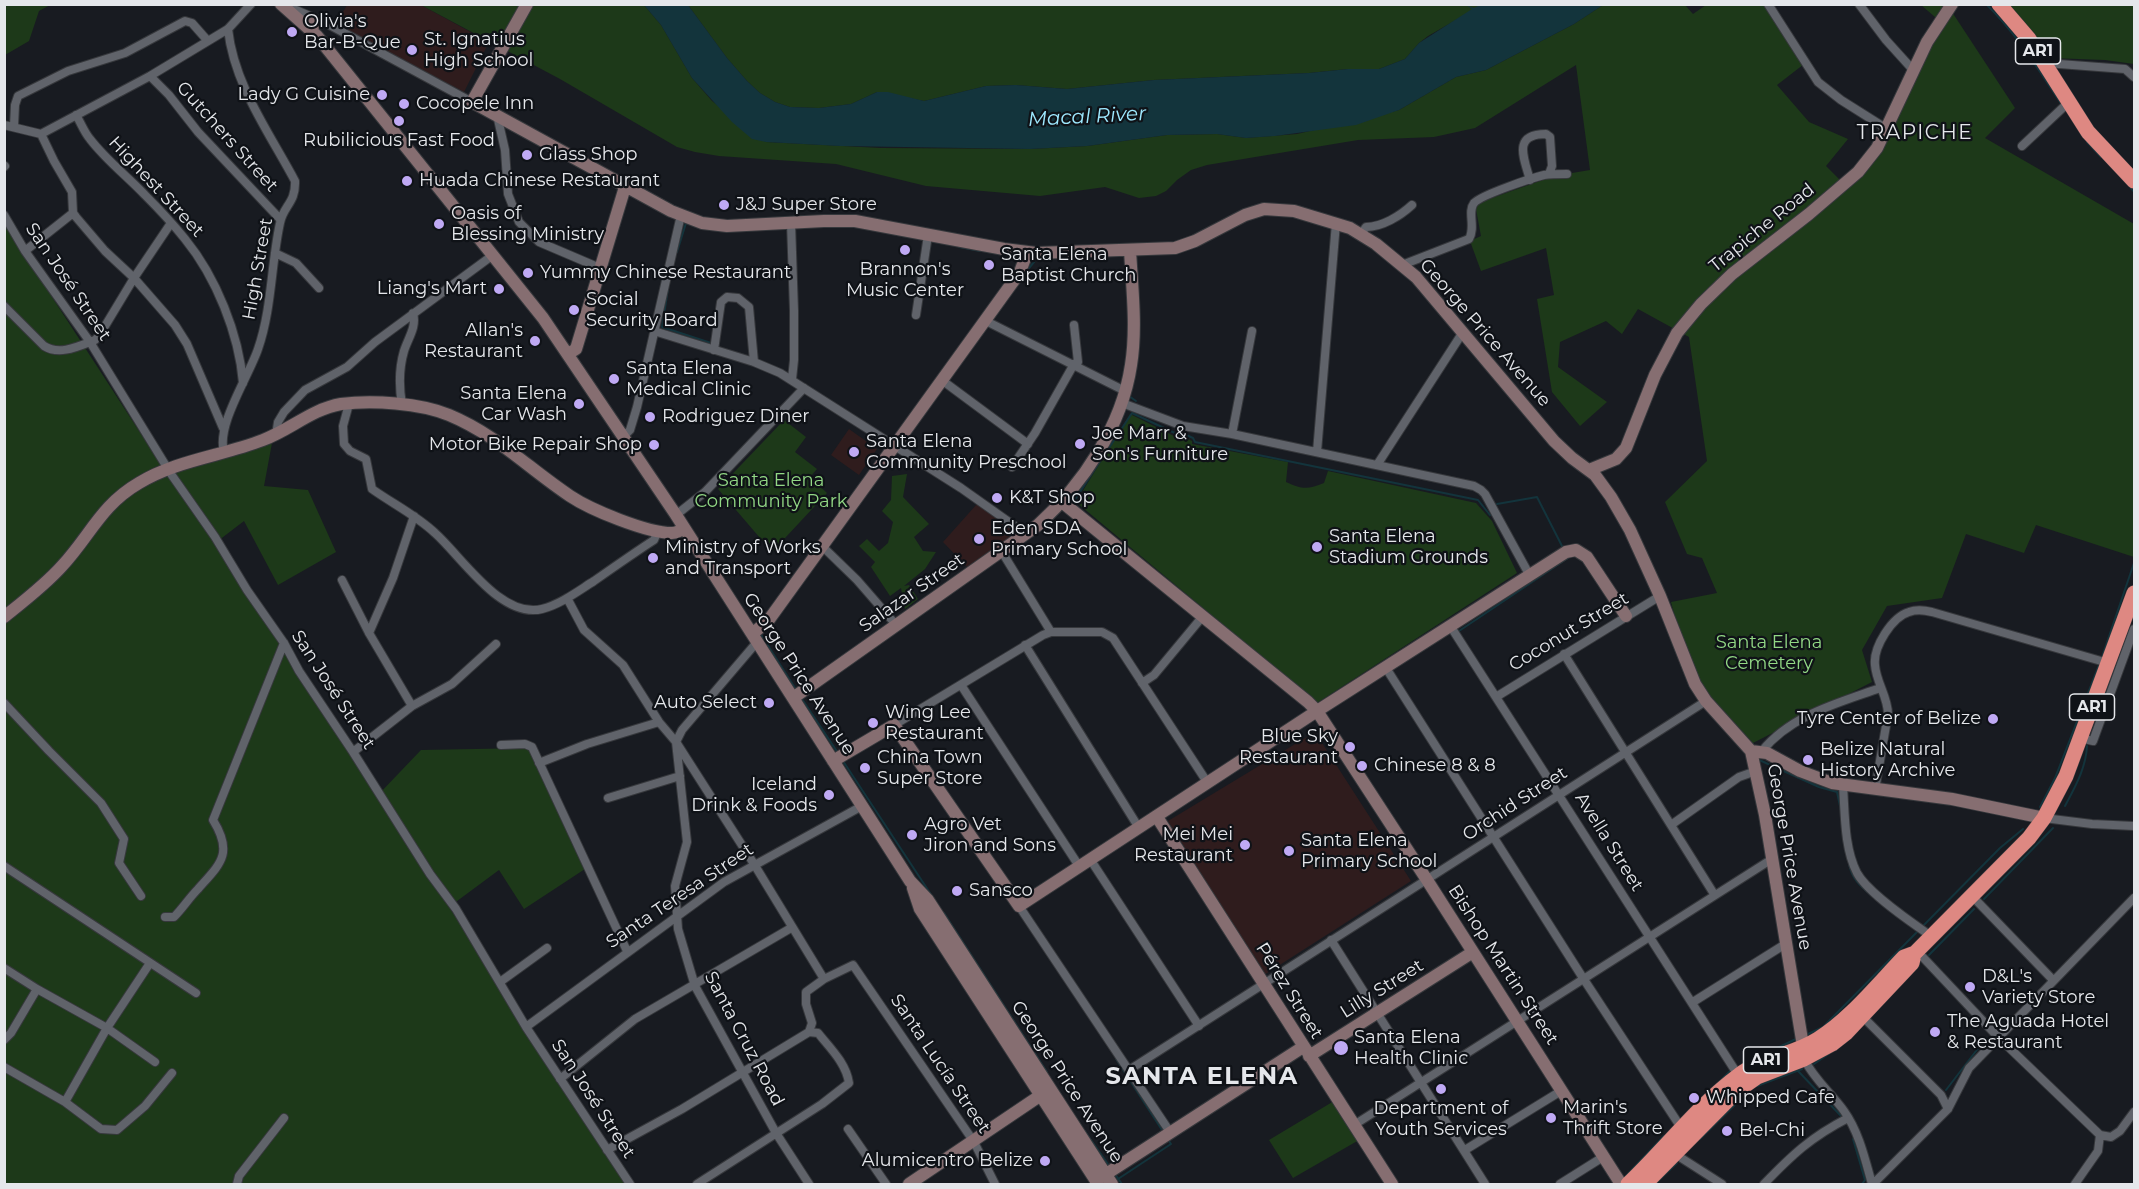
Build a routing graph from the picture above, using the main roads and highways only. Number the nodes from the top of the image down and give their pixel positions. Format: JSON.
{"nodes":[{"id":1,"x":282,"y":4,"type":"edge"},
{"id":2,"x":527,"y":4,"type":"edge"},
{"id":3,"x":1952,"y":4,"type":"edge"},
{"id":4,"x":1999,"y":4,"type":"edge"},
{"id":5,"x":324,"y":22,"type":"road end"},
{"id":6,"x":311,"y":31,"type":"junction"},
{"id":7,"x":2070,"y":102,"type":"junction"},
{"id":8,"x":2134,"y":171,"type":"edge"},
{"id":9,"x":2134,"y":181,"type":"edge"},
{"id":10,"x":625,"y":186,"type":"junction"},
{"id":11,"x":1130,"y":250,"type":"junction"},
{"id":12,"x":1024,"y":252,"type":"junction"},
{"id":13,"x":568,"y":354,"type":"junction"},
{"id":14,"x":892,"y":445,"type":"junction"},
{"id":15,"x":1589,"y":470,"type":"junction"},
{"id":16,"x":1062,"y":502,"type":"junction"},
{"id":17,"x":684,"y":528,"type":"junction"},
{"id":18,"x":2134,"y":593,"type":"edge"},
{"id":19,"x":1626,"y":616,"type":"road end"},
{"id":20,"x":4,"y":617,"type":"edge"},
{"id":21,"x":2131,"y":626,"type":"edge"},
{"id":22,"x":752,"y":634,"type":"junction"},
{"id":23,"x":792,"y":698,"type":"junction"},
{"id":24,"x":1317,"y":711,"type":"junction"},
{"id":25,"x":1756,"y":751,"type":"junction"},
{"id":26,"x":833,"y":761,"type":"junction"},
{"id":27,"x":1157,"y":817,"type":"junction"},
{"id":28,"x":2044,"y":818,"type":"junction"},
{"id":29,"x":1473,"y":952,"type":"junction"},
{"id":30,"x":1916,"y":952,"type":"junction"},
{"id":31,"x":1306,"y":1052,"type":"junction"},
{"id":32,"x":1803,"y":1053,"type":"junction"},
{"id":33,"x":1045,"y":1092,"type":"junction"},
{"id":34,"x":1102,"y":1181,"type":"edge"},
{"id":35,"x":909,"y":1185,"type":"edge"},
{"id":36,"x":1392,"y":1185,"type":"edge"},
{"id":37,"x":1622,"y":1185,"type":"edge"},
{"id":38,"x":1628,"y":1185,"type":"edge"},
{"id":39,"x":1645,"y":1185,"type":"edge"}],
"edges":[{"from":1,"to":6,"type":"main road","name":"George Price Avenue"},
{"from":2,"to":10,"type":"main road","name":"George Price Avenue"},
{"from":3,"to":15,"type":"main road","name":"Trapiche Road"},
{"from":4,"to":7,"type":"highway","number":"AR1"},
{"from":5,"to":6,"type":"main road"},
{"from":6,"to":13,"type":"main road","name":"George Price Avenue"},
{"from":7,"to":8,"type":"highway","number":"AR1"},
{"from":7,"to":9,"type":"highway","number":"AR1"},
{"from":10,"to":12,"type":"main road","name":"George Price Avenue"},
{"from":10,"to":13,"type":"main road"},
{"from":11,"to":12,"type":"main road","name":"George Price Avenue"},
{"from":11,"to":15,"type":"main road","name":"George Price Avenue"},
{"from":11,"to":16,"type":"main road","name":"Salazar Street"},
{"from":12,"to":14,"type":"main road"},
{"from":12,"to":14,"type":"main road"},
{"from":13,"to":17,"type":"main road","name":"George Price Avenue"},
{"from":14,"to":22,"type":"main road"},
{"from":14,"to":22,"type":"main road"},
{"from":15,"to":25,"type":"main road","name":"George Price Avenue"},
{"from":16,"to":23,"type":"main road","name":"Salazar Street"},
{"from":16,"to":24,"type":"main road","name":"Bishop Martin Street"},
{"from":17,"to":20,"type":"main road"},
{"from":17,"to":22,"type":"main road","name":"George Price Avenue"},
{"from":18,"to":21,"type":"highway","number":"AR1"},
{"from":19,"to":24,"type":"main road"},
{"from":21,"to":28,"type":"highway","number":"AR1"},
{"from":22,"to":23,"type":"main road","name":"George Price Avenue"},
{"from":23,"to":26,"type":"main road","name":"George Price Avenue"},
{"from":24,"to":27,"type":"main road"},
{"from":24,"to":29,"type":"main road","name":"Bishop Martin Street"},
{"from":25,"to":28,"type":"main road"},
{"from":25,"to":32,"type":"main road","name":"George Price Avenue"},
{"from":26,"to":27,"type":"main road"},
{"from":26,"to":33,"type":"main road","name":"George Price Avenue"},
{"from":27,"to":31,"type":"main road","name":"Pérez Street"},
{"from":28,"to":30,"type":"highway","number":"AR1"},
{"from":29,"to":31,"type":"main road","name":"Lilly Street"},
{"from":29,"to":37,"type":"main road","name":"Bishop Martin Street"},
{"from":30,"to":32,"type":"highway","number":"AR1"},
{"from":30,"to":32,"type":"highway","number":"AR1"},
{"from":31,"to":34,"type":"main road","name":"Lilly Street"},
{"from":31,"to":36,"type":"main road","name":"Pérez Street"},
{"from":32,"to":38,"type":"highway","number":"AR1"},
{"from":32,"to":39,"type":"highway","number":"AR1"},
{"from":33,"to":34,"type":"main road","name":"George Price Avenue"},
{"from":33,"to":35,"type":"main road"}]}
